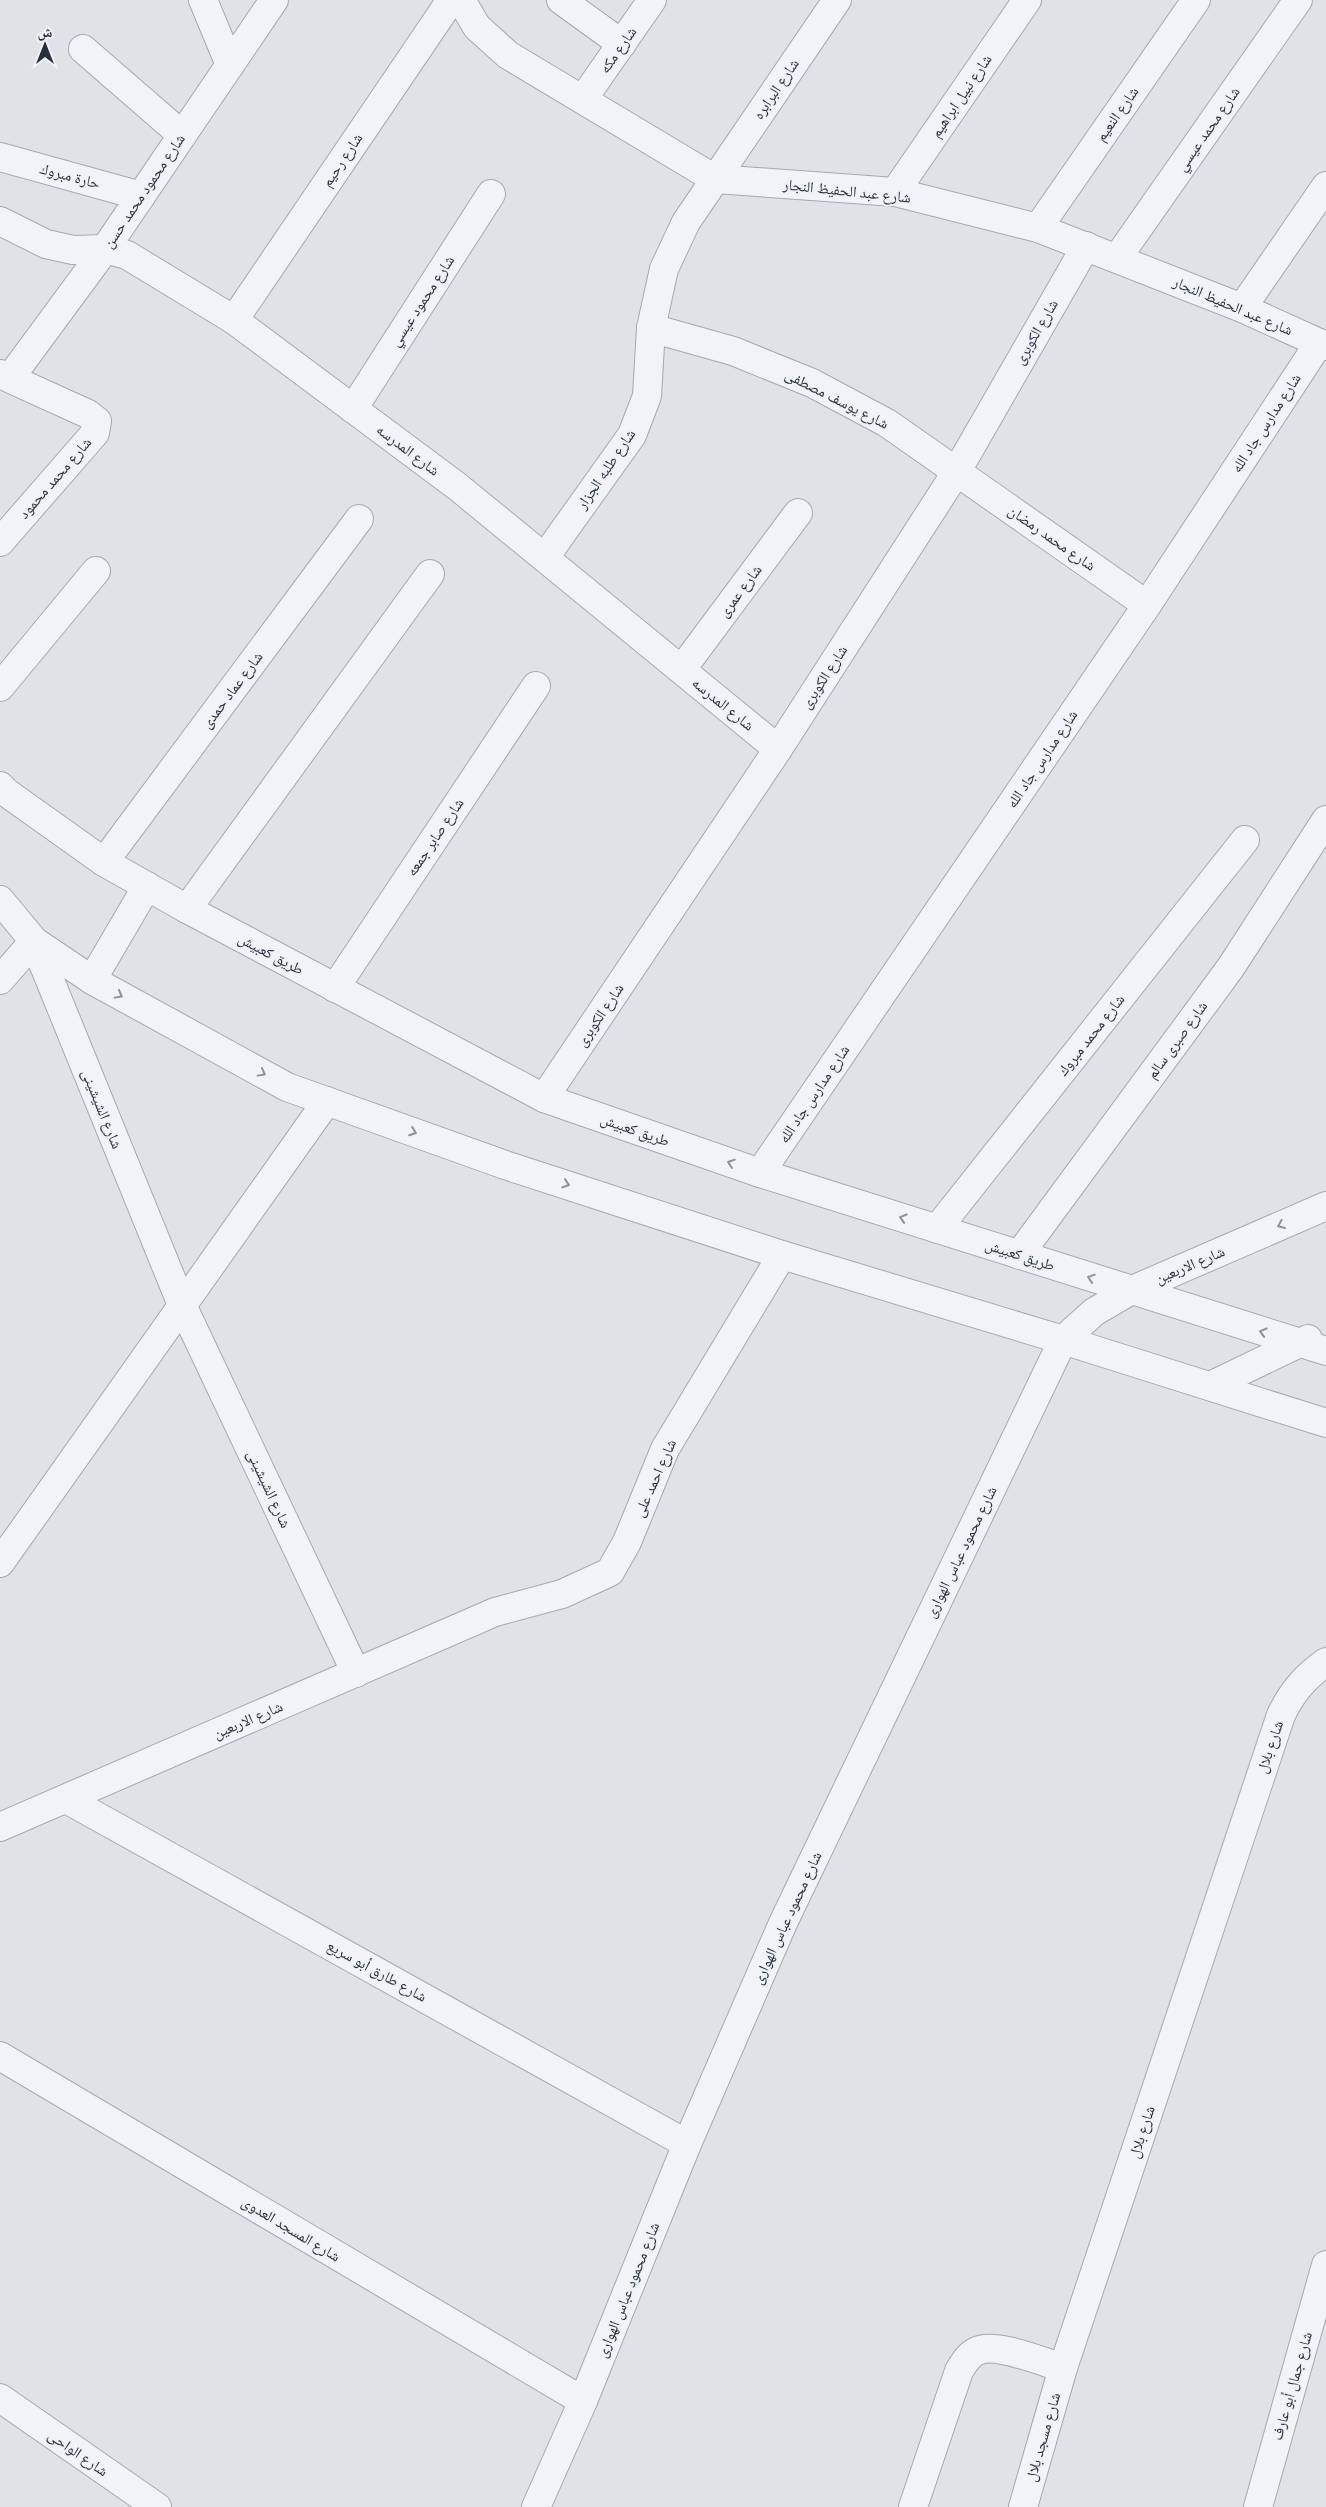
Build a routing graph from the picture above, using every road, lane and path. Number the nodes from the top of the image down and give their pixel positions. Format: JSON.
{"nodes":[{"id":1,"x":203,"y":0,"type":"edge"},
{"id":2,"x":274,"y":0,"type":"edge"},
{"id":3,"x":451,"y":0,"type":"edge"},
{"id":4,"x":461,"y":0,"type":"edge"},
{"id":5,"x":561,"y":0,"type":"edge"},
{"id":6,"x":652,"y":0,"type":"edge"},
{"id":7,"x":837,"y":0,"type":"edge"},
{"id":8,"x":1026,"y":0,"type":"edge"},
{"id":9,"x":1196,"y":0,"type":"edge"},
{"id":10,"x":1298,"y":0,"type":"edge"},
{"id":11,"x":622,"y":44,"type":"junction"},
{"id":12,"x":83,"y":49,"type":"dead end"},
{"id":13,"x":230,"y":65,"type":"junction"},
{"id":14,"x":583,"y":99,"type":"junction"},
{"id":15,"x":182,"y":135,"type":"junction"},
{"id":16,"x":0,"y":157,"type":"edge"},
{"id":17,"x":715,"y":179,"type":"junction"},
{"id":18,"x":1326,"y":186,"type":"edge"},
{"id":19,"x":895,"y":192,"type":"junction"},
{"id":20,"x":491,"y":194,"type":"dead end"},
{"id":21,"x":141,"y":196,"type":"junction"},
{"id":22,"x":0,"y":221,"type":"edge"},
{"id":23,"x":1038,"y":228,"type":"junction"},
{"id":24,"x":1086,"y":246,"type":"junction"},
{"id":25,"x":105,"y":249,"type":"junction"},
{"id":26,"x":1118,"y":257,"type":"junction"},
{"id":27,"x":1242,"y":308,"type":"junction"},
{"id":28,"x":234,"y":320,"type":"junction"},
{"id":29,"x":651,"y":328,"type":"junction"},
{"id":30,"x":1322,"y":344,"type":"edge"},
{"id":31,"x":5,"y":376,"type":"edge"},
{"id":32,"x":353,"y":409,"type":"junction"},
{"id":33,"x":956,"y":472,"type":"junction"},
{"id":34,"x":798,"y":513,"type":"dead end"},
{"id":35,"x":359,"y":519,"type":"dead end"},
{"id":36,"x":0,"y":542,"type":"edge"},
{"id":37,"x":545,"y":557,"type":"junction"},
{"id":38,"x":96,"y":571,"type":"dead end"},
{"id":39,"x":430,"y":574,"type":"dead end"},
{"id":40,"x":1147,"y":605,"type":"junction"},
{"id":41,"x":682,"y":669,"type":"junction"},
{"id":42,"x":536,"y":686,"type":"dead end"},
{"id":43,"x":0,"y":687,"type":"edge"},
{"id":44,"x":778,"y":748,"type":"junction"},
{"id":45,"x":0,"y":786,"type":"edge"},
{"id":46,"x":1326,"y":820,"type":"edge"},
{"id":47,"x":1245,"y":840,"type":"dead end"},
{"id":48,"x":104,"y":862,"type":"junction"},
{"id":49,"x":147,"y":886,"type":"junction"},
{"id":50,"x":0,"y":900,"type":"edge"},
{"id":51,"x":187,"y":910,"type":"junction"},
{"id":52,"x":34,"y":941,"type":"junction"},
{"id":53,"x":0,"y":980,"type":"edge"},
{"id":54,"x":92,"y":980,"type":"junction"},
{"id":55,"x":335,"y":988,"type":"junction"},
{"id":56,"x":544,"y":1098,"type":"junction"},
{"id":57,"x":327,"y":1101,"type":"junction"},
{"id":58,"x":760,"y":1173,"type":"junction"},
{"id":59,"x":1326,"y":1206,"type":"edge"},
{"id":60,"x":937,"y":1229,"type":"junction"},
{"id":61,"x":782,"y":1255,"type":"junction"},
{"id":62,"x":1019,"y":1255,"type":"junction"},
{"id":63,"x":1130,"y":1291,"type":"junction"},
{"id":64,"x":182,"y":1305,"type":"junction"},
{"id":65,"x":1326,"y":1332,"type":"edge"},
{"id":66,"x":1063,"y":1340,"type":"junction"},
{"id":67,"x":1300,"y":1343,"type":"junction"},
{"id":68,"x":1326,"y":1351,"type":"edge"},
{"id":69,"x":1210,"y":1386,"type":"junction"},
{"id":70,"x":1326,"y":1422,"type":"edge"},
{"id":71,"x":2,"y":1558,"type":"edge"},
{"id":72,"x":495,"y":1612,"type":"joint"},
{"id":73,"x":1326,"y":1662,"type":"edge"},
{"id":74,"x":356,"y":1673,"type":"junction"},
{"id":75,"x":66,"y":1798,"type":"junction"},
{"id":76,"x":0,"y":1827,"type":"edge"},
{"id":77,"x":0,"y":2056,"type":"edge"},
{"id":78,"x":687,"y":2144,"type":"junction"},
{"id":79,"x":1326,"y":2265,"type":"edge"},
{"id":80,"x":1063,"y":2368,"type":"junction"},
{"id":81,"x":0,"y":2398,"type":"edge"},
{"id":82,"x":583,"y":2401,"type":"junction"},
{"id":83,"x":157,"y":2507,"type":"edge"},
{"id":84,"x":536,"y":2507,"type":"edge"},
{"id":85,"x":913,"y":2507,"type":"edge"},
{"id":86,"x":1023,"y":2507,"type":"edge"},
{"id":87,"x":1258,"y":2507,"type":"edge"}],
"edges":[{"from":1,"to":13,"type":"street"},
{"from":2,"to":13,"type":"street","name":"شارع محمود محمد حسن"},
{"from":3,"to":28,"type":"street","name":"شارع رحيم"},
{"from":4,"to":14,"type":"street","name":"شارع عبد الحفيظ النجار"},
{"from":5,"to":11,"type":"street"},
{"from":6,"to":11,"type":"street","name":"شارع مكه"},
{"from":7,"to":17,"type":"street","name":"شارع البرابره"},
{"from":8,"to":19,"type":"street","name":"شارع نبيل ابراهيم"},
{"from":9,"to":23,"type":"street","name":"شارع النعيم"},
{"from":10,"to":26,"type":"street","name":"شارع محمد عيسي"},
{"from":11,"to":14,"type":"street","name":"شارع مكه"},
{"from":12,"to":15,"type":"street"},
{"from":13,"to":15,"type":"street","name":"شارع محمود محمد حسن"},
{"from":14,"to":17,"type":"street","name":"شارع عبد الحفيظ النجار"},
{"from":15,"to":21,"type":"street","name":"شارع محمود محمد حسن"},
{"from":16,"to":21,"type":"street","name":"حارة مبروك"},
{"from":17,"to":19,"type":"street","name":"شارع عبد الحفيظ النجار"},
{"from":17,"to":29,"type":"street","name":"شارع طلبه الجزار"},
{"from":18,"to":27,"type":"street"},
{"from":19,"to":23,"type":"street","name":"شارع عبد الحفيظ النجار"},
{"from":20,"to":32,"type":"street","name":"شارع محمود عيسي"},
{"from":21,"to":25,"type":"street","name":"شارع محمود محمد حسن"},
{"from":22,"to":25,"type":"street","name":"شارع المدرسه"},
{"from":23,"to":24,"type":"street","name":"شارع عبد الحفيظ النجار"},
{"from":24,"to":26,"type":"street","name":"شارع عبد الحفيظ النجار"},
{"from":24,"to":33,"type":"street","name":"شارع الكوبرى"},
{"from":25,"to":28,"type":"street","name":"شارع المدرسه"},
{"from":25,"to":31,"type":"street","name":"شارع محمود محمد حسن"},
{"from":26,"to":27,"type":"street","name":"شارع عبد الحفيظ النجار"},
{"from":27,"to":30,"type":"street","name":"شارع عبد الحفيظ النجار"},
{"from":28,"to":32,"type":"street","name":"شارع المدرسه"},
{"from":29,"to":33,"type":"street","name":"شارع يوسف مصطفى"},
{"from":29,"to":37,"type":"street","name":"شارع طلبه الجزار"},
{"from":30,"to":40,"type":"street","name":"شارع مدارس جاد الله"},
{"from":31,"to":36,"type":"street","name":"شارع محمد محمود"},
{"from":32,"to":37,"type":"street","name":"شارع المدرسه"},
{"from":33,"to":40,"type":"street","name":"شارع محمد رمضان"},
{"from":33,"to":44,"type":"street","name":"شارع الكوبرى"},
{"from":34,"to":41,"type":"street","name":"شارع عمرى"},
{"from":35,"to":48,"type":"street","name":"شارع عماد حمدى"},
{"from":37,"to":41,"type":"street","name":"شارع المدرسه"},
{"from":38,"to":43,"type":"street"},
{"from":39,"to":51,"type":"street"},
{"from":40,"to":58,"type":"street","name":"شارع مدارس جاد الله"},
{"from":41,"to":44,"type":"street","name":"شارع المدرسه"},
{"from":42,"to":55,"type":"street","name":"شارع صابر جمعه"},
{"from":44,"to":56,"type":"street","name":"شارع الكوبرى"},
{"from":45,"to":48,"type":"street","name":"طريق كعبيش"},
{"from":46,"to":62,"type":"street","name":"شارع صبرى سالم"},
{"from":47,"to":60,"type":"street","name":"شارع محمد مبروك"},
{"from":48,"to":49,"type":"street","name":"طريق كعبيش"},
{"from":49,"to":51,"type":"street","name":"طريق كعبيش"},
{"from":49,"to":54,"type":"street"},
{"from":50,"to":52,"type":"street"},
{"from":51,"to":55,"type":"street","name":"طريق كعبيش"},
{"from":52,"to":53,"type":"street"},
{"from":52,"to":54,"type":"street"},
{"from":52,"to":64,"type":"street","name":"شارع الشيشينى"},
{"from":54,"to":57,"type":"street","one_way":true},
{"from":55,"to":56,"type":"street","name":"طريق كعبيش"},
{"from":58,"to":56,"type":"street","name":"طريق كعبيش","one_way":true},
{"from":57,"to":61,"type":"street","one_way":true},
{"from":57,"to":64,"type":"street"},
{"from":60,"to":58,"type":"street","name":"طريق كعبيش","one_way":true},
{"from":59,"to":63,"type":"street","name":"شارع الاربعين","one_way":true},
{"from":60,"to":62,"type":"street","name":"طريق كعبيش"},
{"from":61,"to":66,"type":"street"},
{"from":61,"to":72,"type":"street","name":"شارع احمد على"},
{"from":63,"to":62,"type":"street","name":"طريق كعبيش","one_way":true},
{"from":63,"to":66,"type":"street","name":"شارع الاربعين"},
{"from":67,"to":63,"type":"street","name":"طريق كعبيش","one_way":true},
{"from":64,"to":71,"type":"street"},
{"from":64,"to":74,"type":"street","name":"شارع الشيشينى"},
{"from":65,"to":67,"type":"street"},
{"from":66,"to":69,"type":"street"},
{"from":66,"to":78,"type":"street","name":"شارع محمود عباس الهوارى"},
{"from":67,"to":68,"type":"street","name":"طريق كعبيش"},
{"from":67,"to":69,"type":"street"},
{"from":69,"to":70,"type":"street"},
{"from":72,"to":74,"type":"street","name":"شارع الاربعين"},
{"from":73,"to":80,"type":"street","name":"شارع بلال"},
{"from":74,"to":75,"type":"street","name":"شارع الاربعين"},
{"from":75,"to":76,"type":"street","name":"شارع الاربعين"},
{"from":75,"to":78,"type":"street","name":"شارع طارق أبو سريع"},
{"from":77,"to":82,"type":"street","name":"شارع المسجد العدوى"},
{"from":78,"to":82,"type":"street","name":"شارع محمود عباس الهوارى"},
{"from":79,"to":87,"type":"street","name":"شارع جمال أبو عارف"},
{"from":80,"to":85,"type":"street"},
{"from":80,"to":86,"type":"street","name":"شارع مسجد بلال"},
{"from":81,"to":83,"type":"street","name":"شارع الواحى"},
{"from":82,"to":84,"type":"street","name":"شارع محمود عباس الهوارى"}]}
